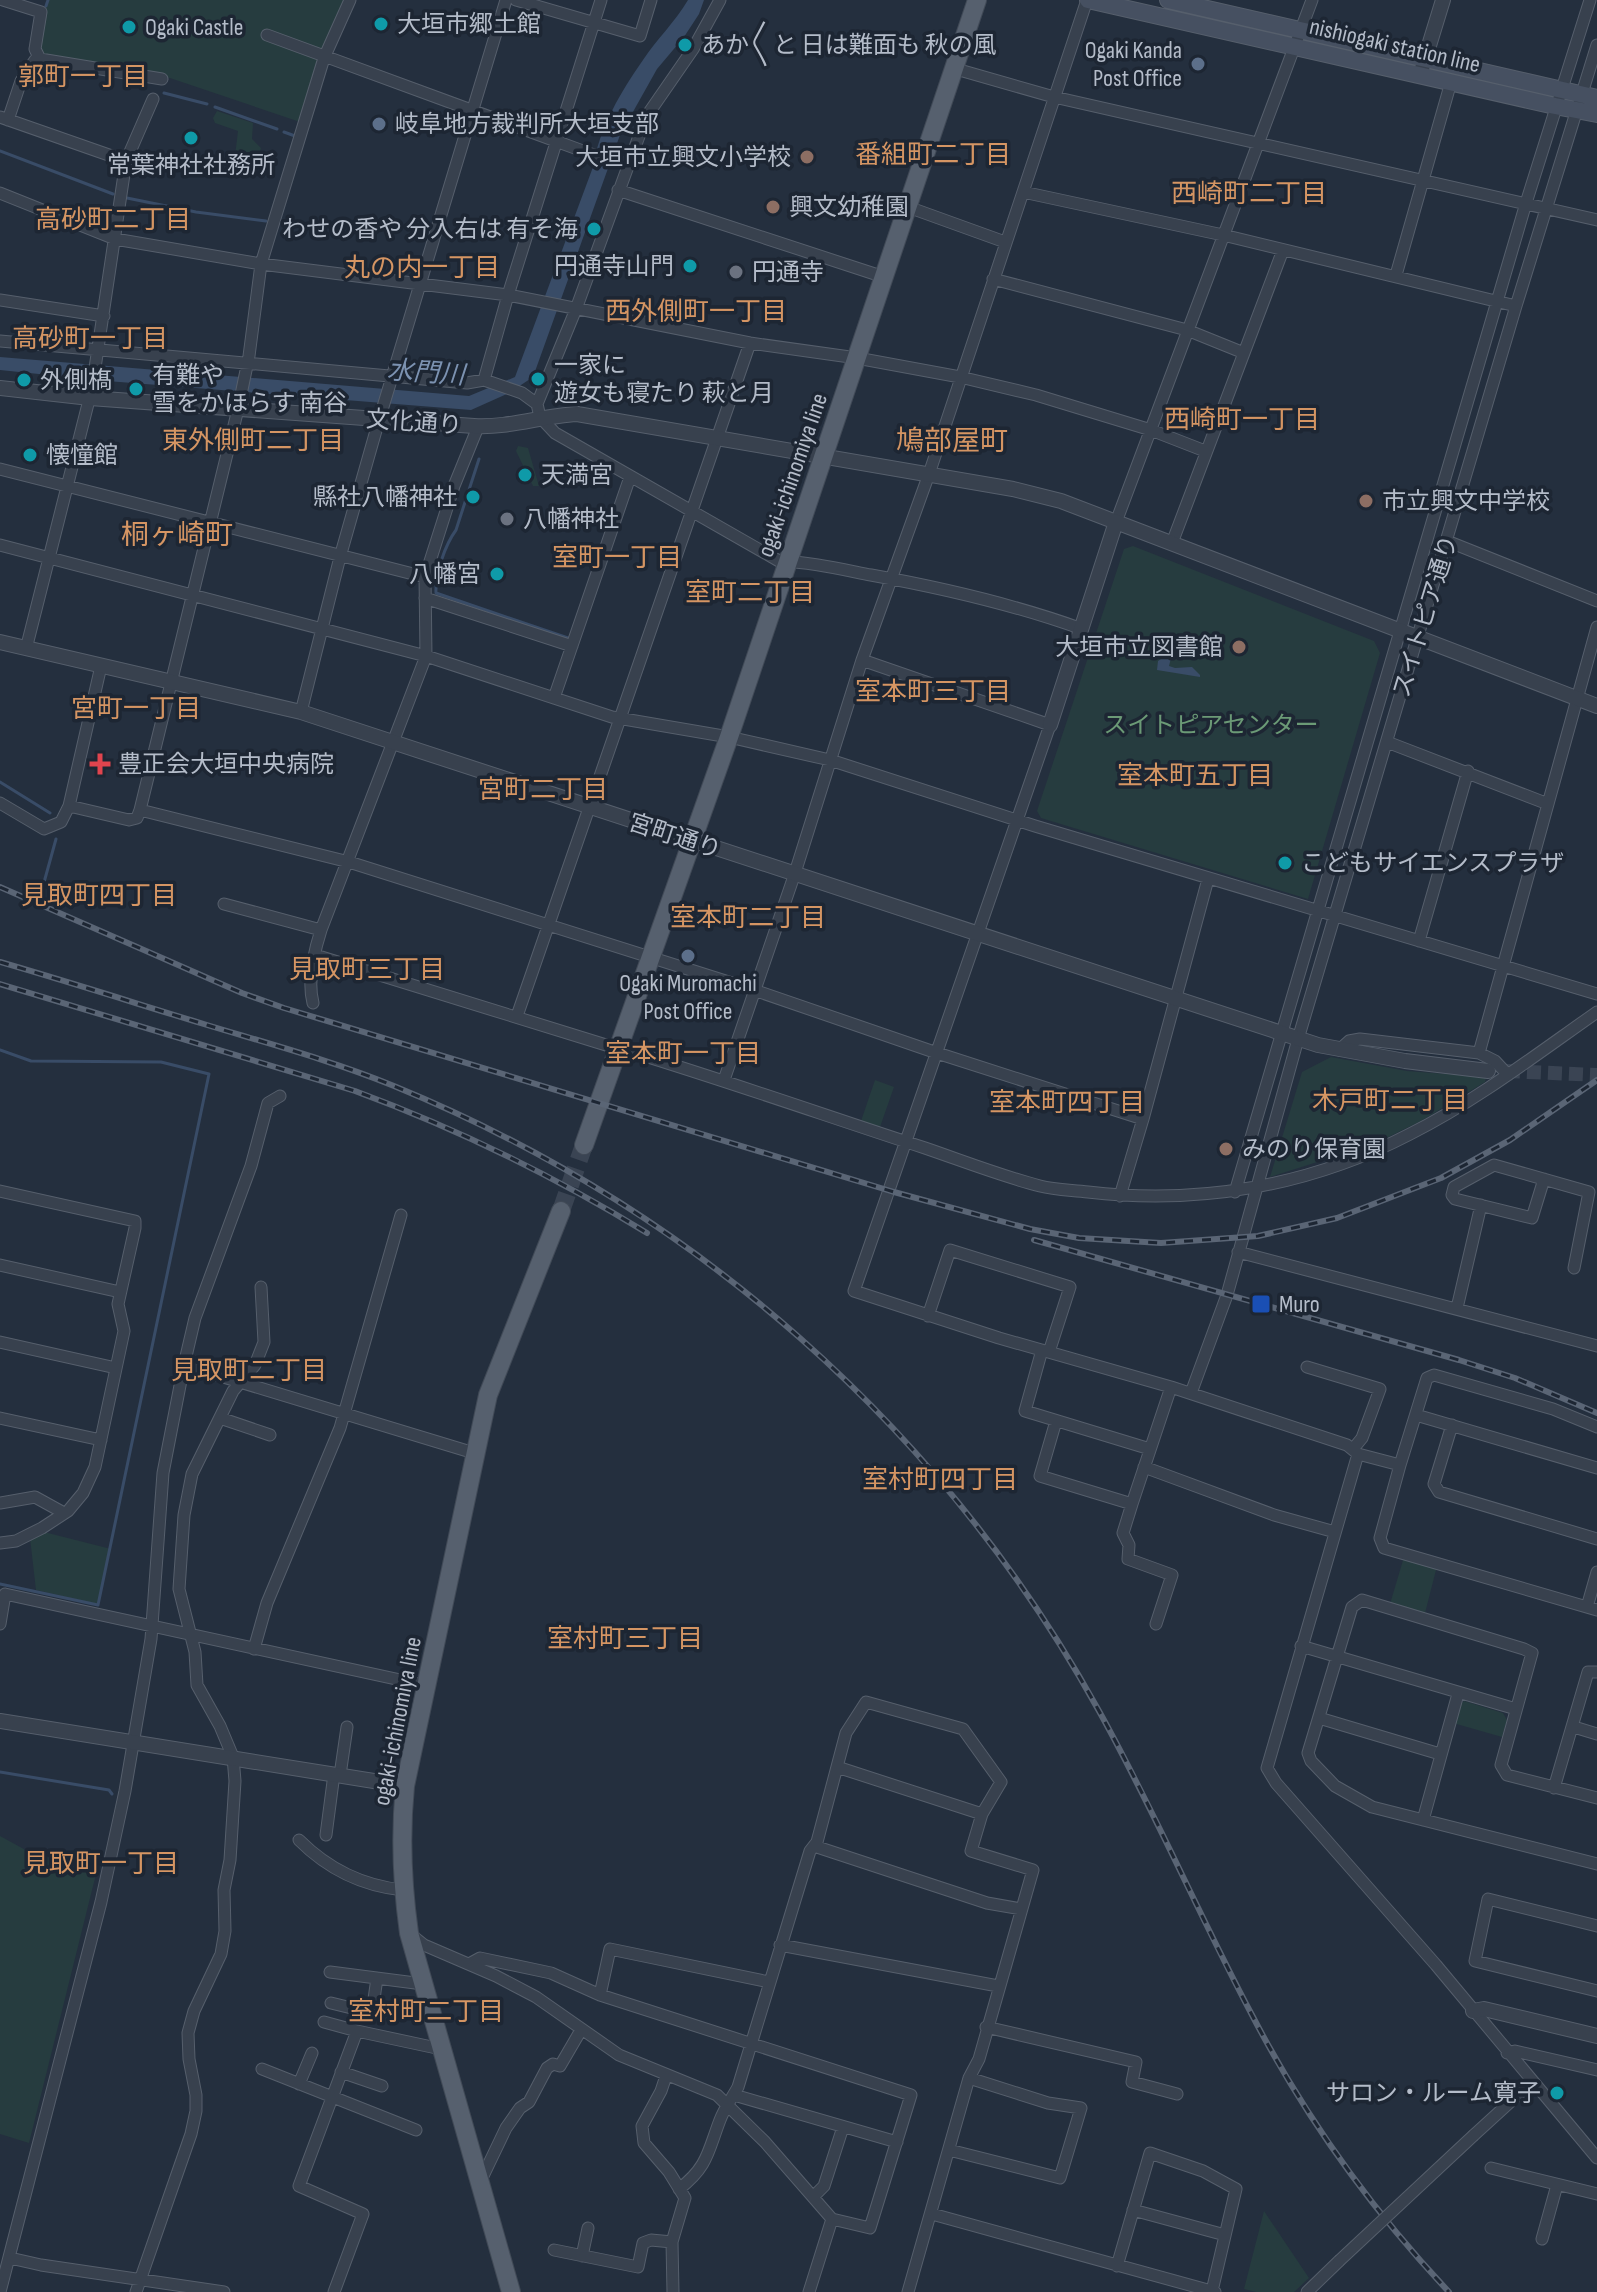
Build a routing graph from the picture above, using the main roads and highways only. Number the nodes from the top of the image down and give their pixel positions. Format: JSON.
{"nodes":[{"id":1,"x":977,"y":0,"type":"edge"},
{"id":2,"x":1088,"y":0,"type":"edge"},
{"id":3,"x":1168,"y":0,"type":"edge"},
{"id":4,"x":1299,"y":39,"type":"junction"},
{"id":5,"x":1422,"y":67,"type":"junction"},
{"id":6,"x":1558,"y":98,"type":"junction"},
{"id":7,"x":1585,"y":100,"type":"edge"},
{"id":8,"x":1597,"y":114,"type":"edge"},
{"id":9,"x":584,"y":1145,"type":"tunnel mouth"},
{"id":10,"x":561,"y":1211,"type":"tunnel mouth"},
{"id":11,"x":511,"y":2292,"type":"edge"}],
"edges":[{"from":1,"to":9,"type":"main road","name":"ogaki-ichinomiya line"},
{"from":2,"to":4,"type":"main road","name":"nishiogaki station line"},
{"from":3,"to":4,"type":"main road","name":"nishiogaki station line"},
{"from":4,"to":5,"type":"main road","name":"nishiogaki station line"},
{"from":5,"to":6,"type":"main road","name":"nishiogaki station line"},
{"from":5,"to":6,"type":"main road","name":"nishiogaki station line"},
{"from":6,"to":7,"type":"main road","name":"nishiogaki station line"},
{"from":7,"to":8,"type":"main road","name":"nishiogaki station line"},
{"from":10,"to":11,"type":"main road","name":"ogaki-ichinomiya line"}]}
